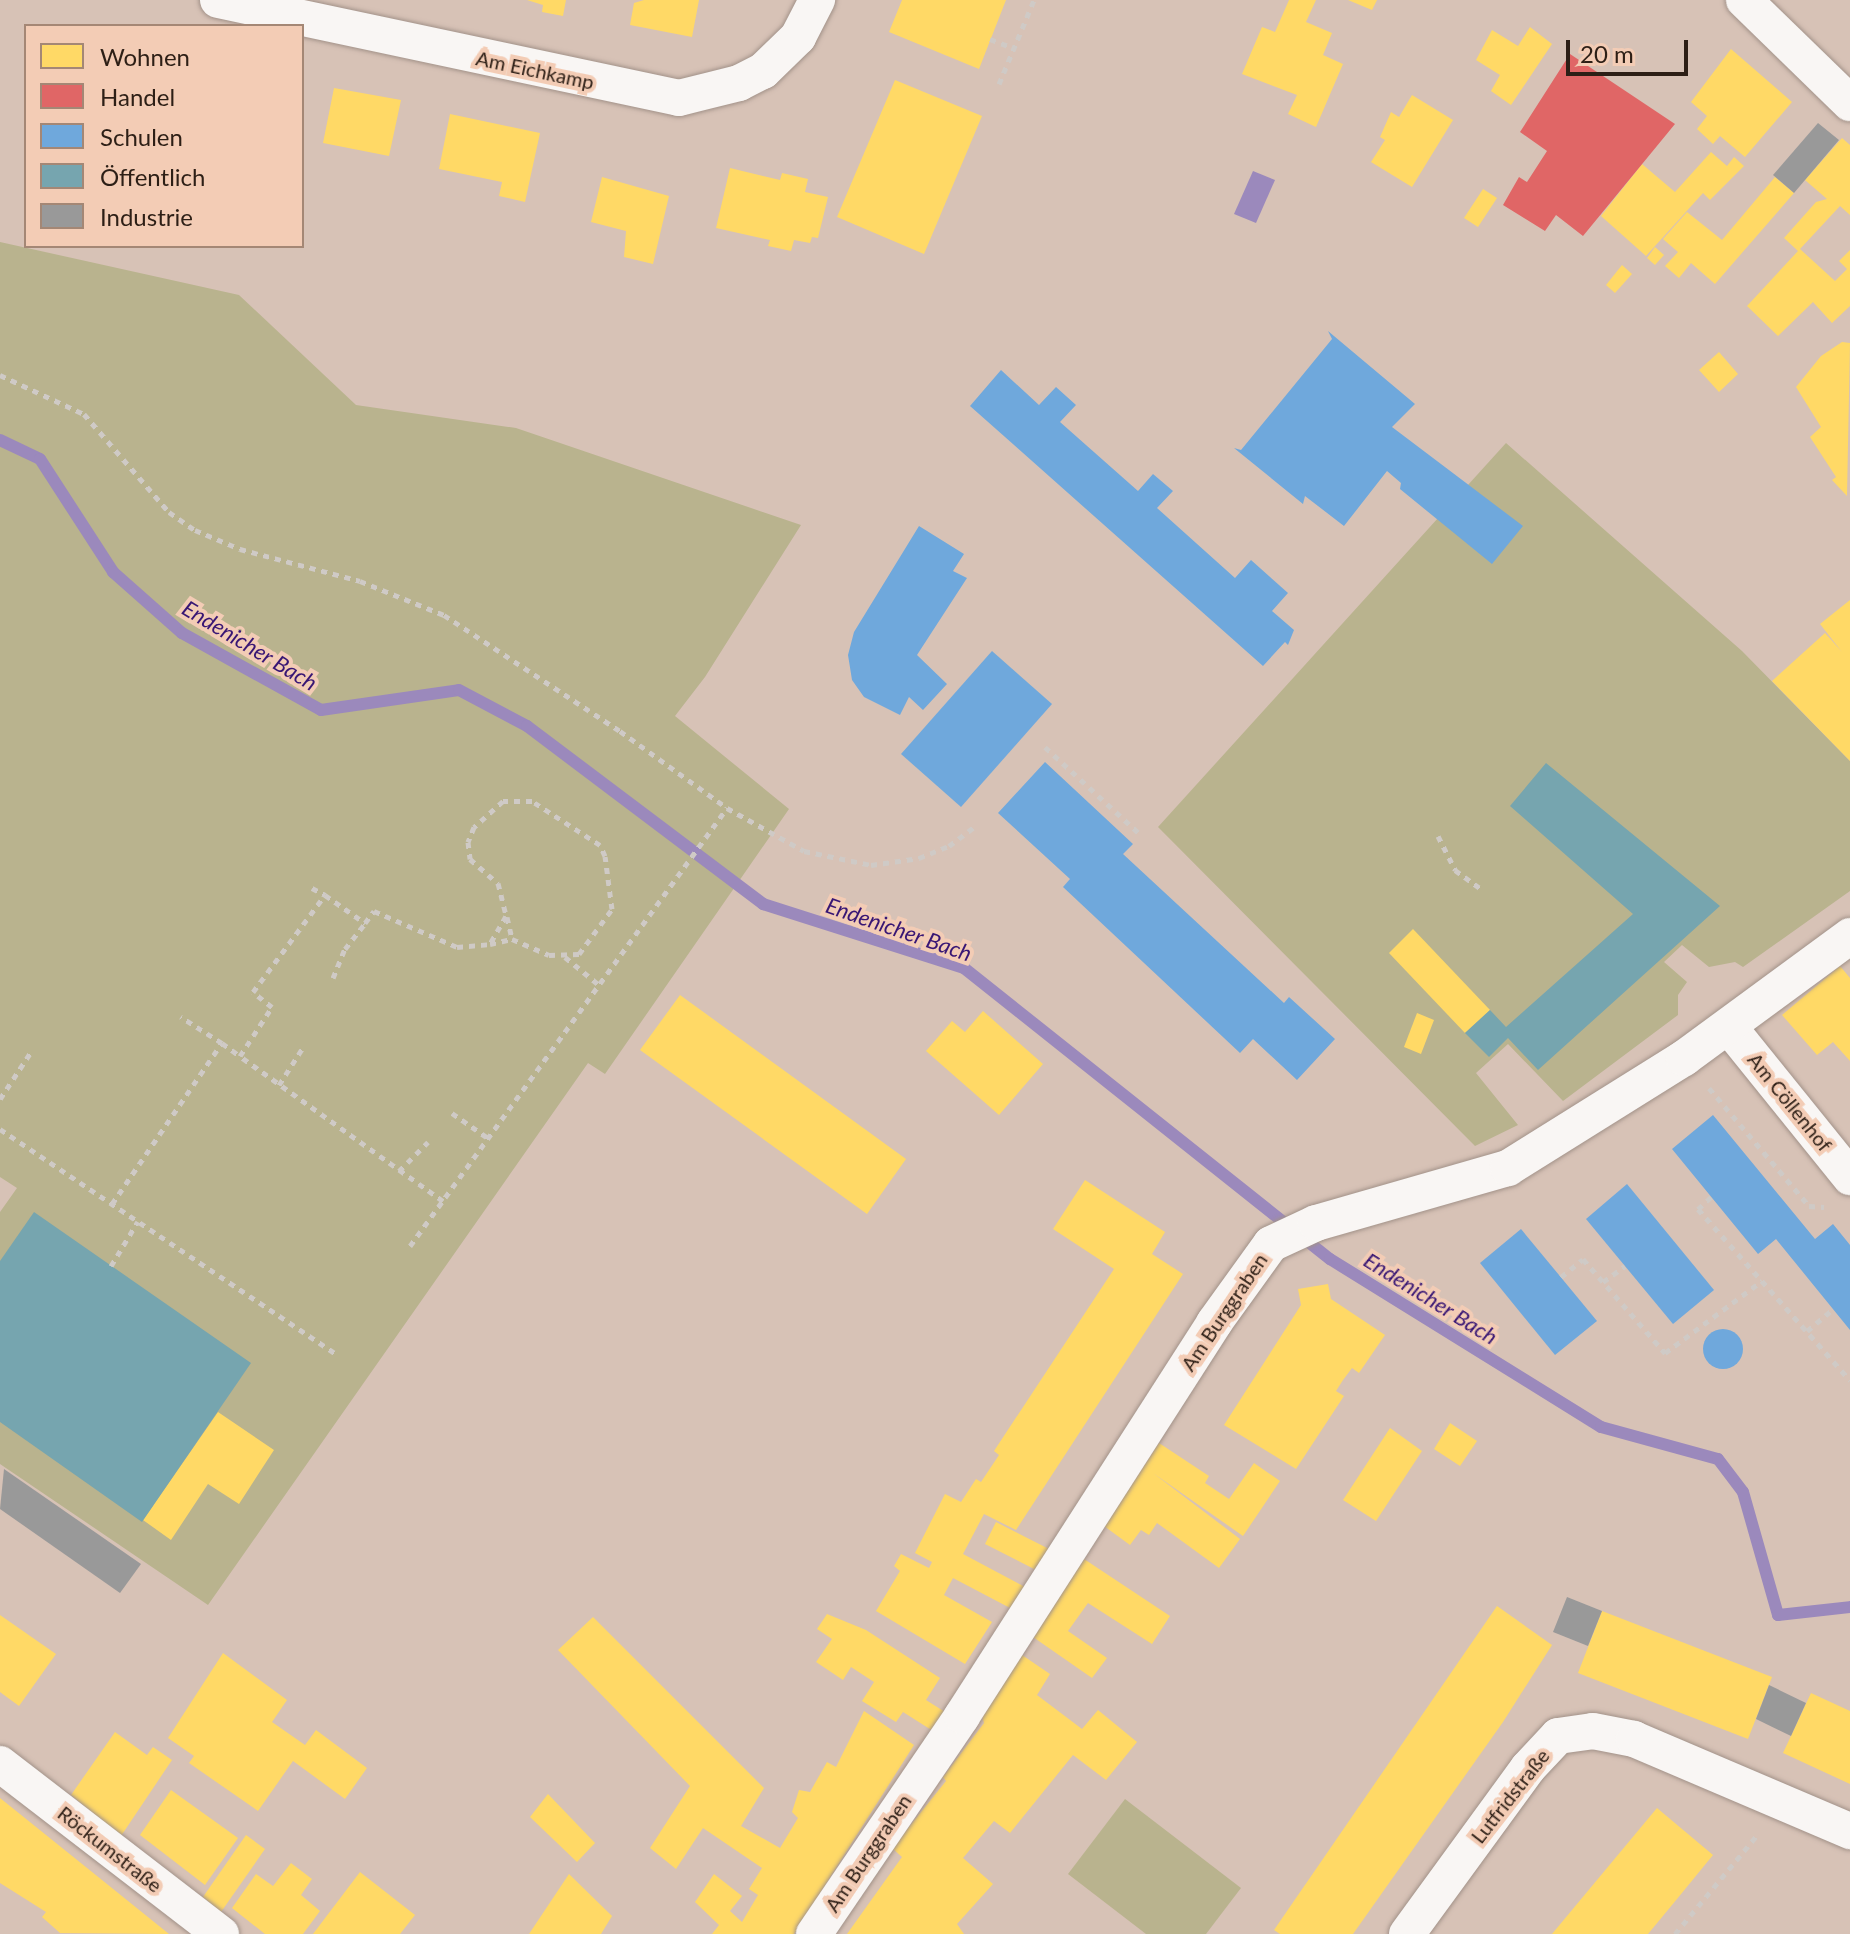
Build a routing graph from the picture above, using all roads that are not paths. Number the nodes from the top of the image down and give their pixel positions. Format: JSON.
{"nodes":[{"id":1,"x":218,"y":0,"type":"edge"},
{"id":2,"x":817,"y":0,"type":"edge"},
{"id":3,"x":1744,"y":0,"type":"edge"},
{"id":4,"x":1850,"y":103,"type":"edge"},
{"id":5,"x":1850,"y":936,"type":"edge"},
{"id":6,"x":1729,"y":1027,"type":"junction"},
{"id":7,"x":1850,"y":1177,"type":"edge"},
{"id":8,"x":0,"y":1764,"type":"edge"},
{"id":9,"x":1850,"y":1831,"type":"edge"},
{"id":10,"x":221,"y":1934,"type":"edge"},
{"id":11,"x":814,"y":1934,"type":"edge"},
{"id":12,"x":1407,"y":1934,"type":"edge"}],
"edges":[{"from":1,"to":2,"type":"street","name":"Am Eichkamp"},
{"from":3,"to":4,"type":"street"},
{"from":5,"to":6,"type":"street","name":"Am Burggraben"},
{"from":6,"to":7,"type":"street","name":"Am Cöllenhof"},
{"from":6,"to":11,"type":"street","name":"Am Burggraben"},
{"from":8,"to":10,"type":"street","name":"Röckumstraße"},
{"from":9,"to":12,"type":"street","name":"Lutfridstraße"}]}
